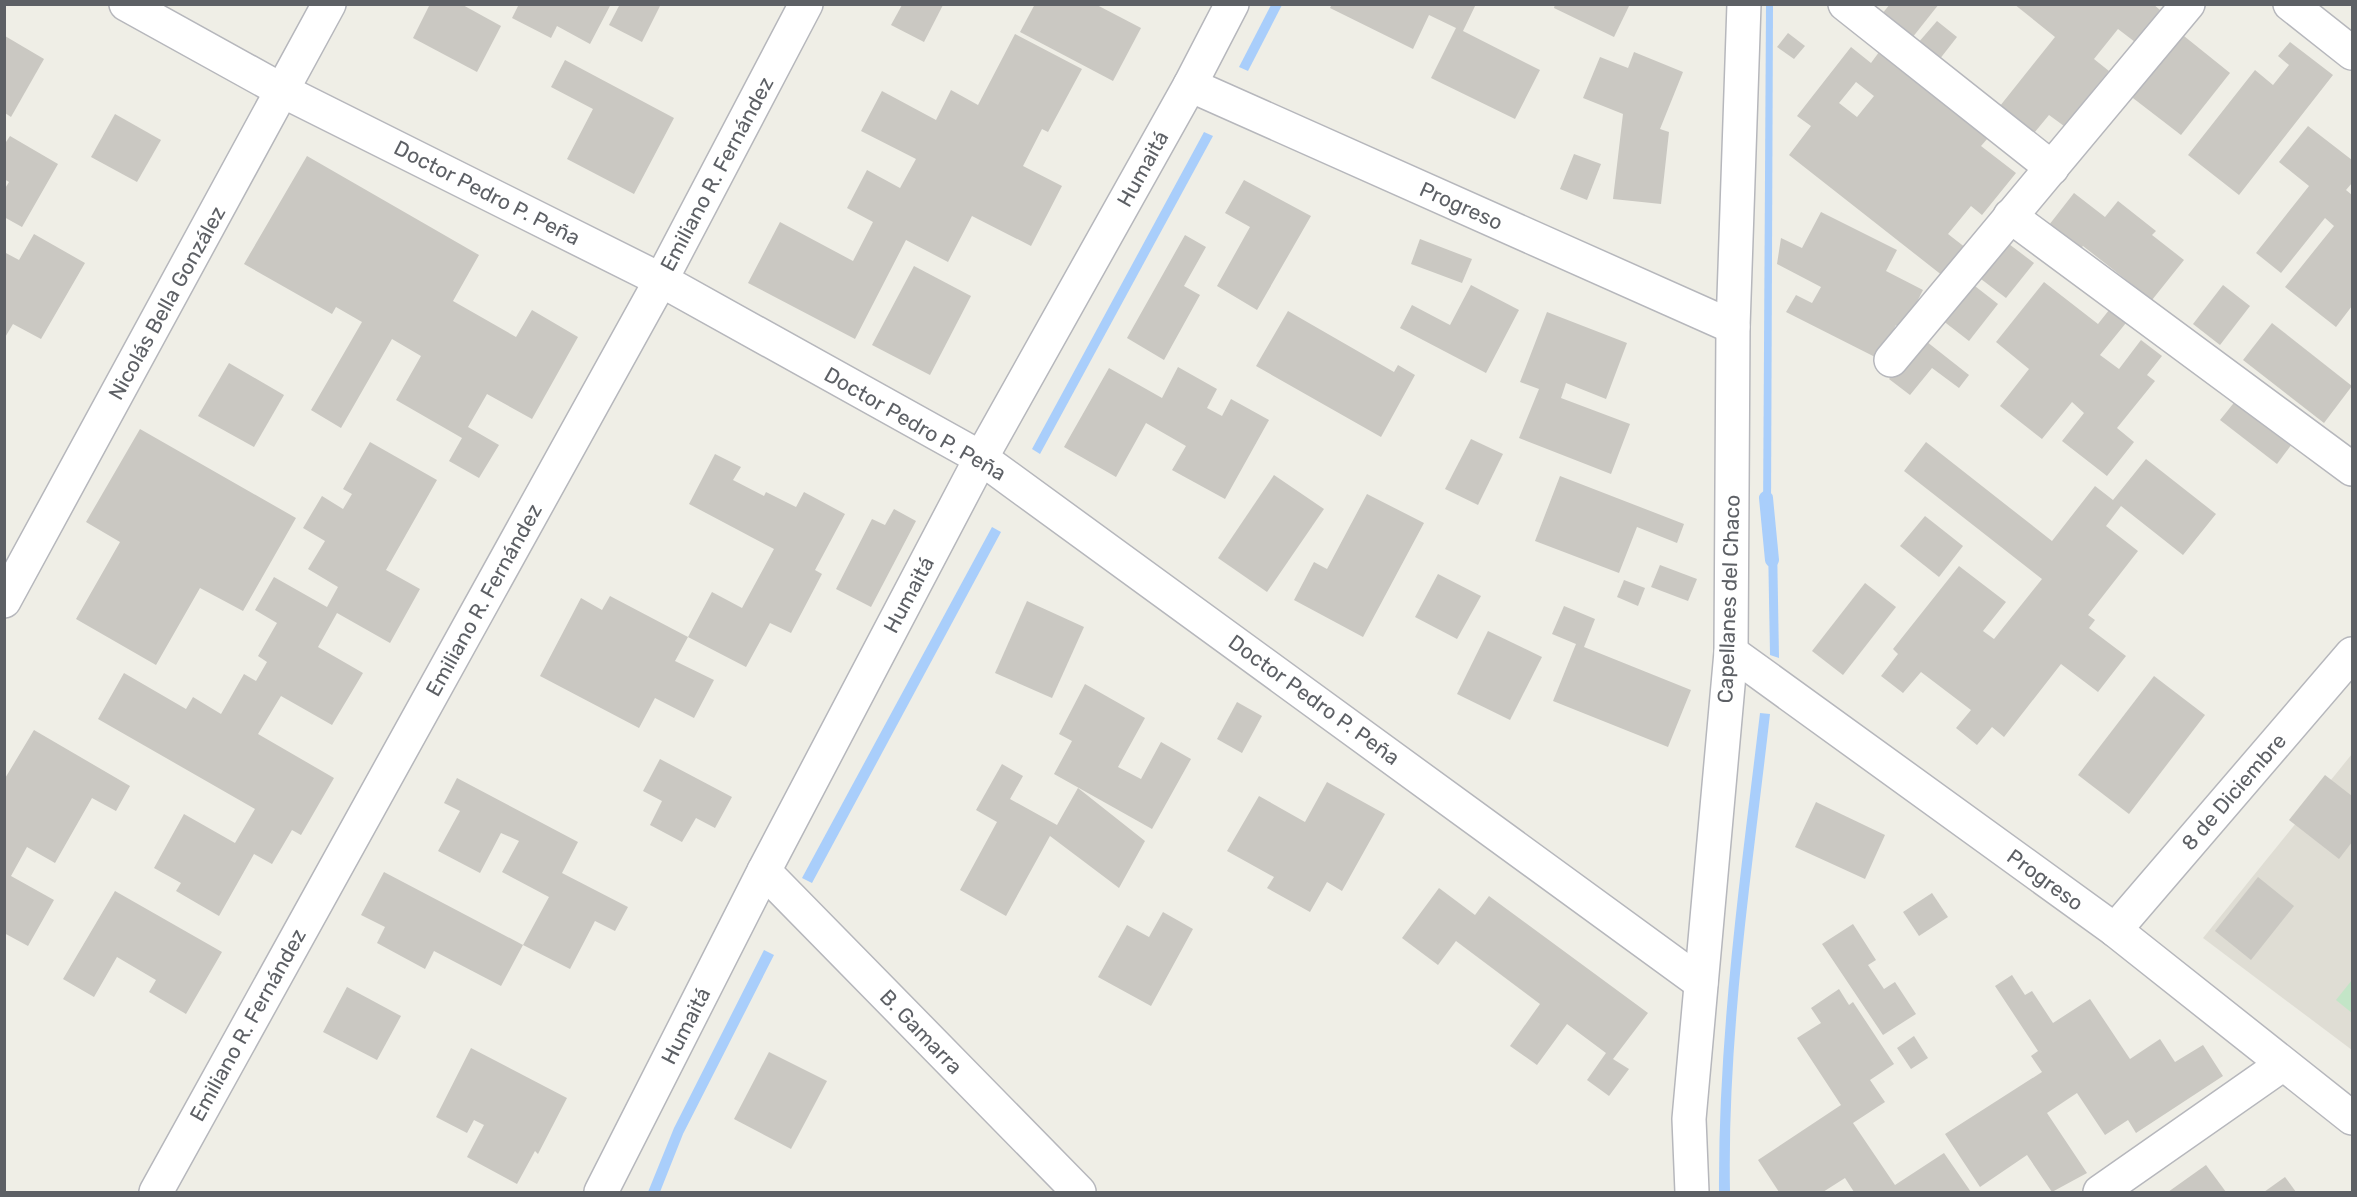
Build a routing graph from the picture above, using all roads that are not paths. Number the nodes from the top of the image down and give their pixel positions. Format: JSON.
{"nodes":[{"id":1,"x":126,"y":4,"type":"edge"},
{"id":2,"x":329,"y":4,"type":"edge"},
{"id":3,"x":806,"y":4,"type":"edge"},
{"id":4,"x":1232,"y":4,"type":"edge"},
{"id":5,"x":1744,"y":4,"type":"edge"},
{"id":6,"x":1845,"y":4,"type":"edge"},
{"id":7,"x":2188,"y":4,"type":"edge"},
{"id":8,"x":2290,"y":4,"type":"edge"},
{"id":9,"x":2352,"y":53,"type":"edge"},
{"id":10,"x":1190,"y":86,"type":"junction"},
{"id":11,"x":283,"y":91,"type":"junction"},
{"id":12,"x":2052,"y":168,"type":"junction"},
{"id":13,"x":2010,"y":216,"type":"junction"},
{"id":14,"x":661,"y":279,"type":"junction"},
{"id":15,"x":1733,"y":327,"type":"junction"},
{"id":16,"x":1891,"y":360,"type":"dead end"},
{"id":17,"x":981,"y":458,"type":"junction"},
{"id":18,"x":2352,"y":469,"type":"edge"},
{"id":19,"x":4,"y":601,"type":"edge"},
{"id":20,"x":1731,"y":652,"type":"junction"},
{"id":21,"x":2352,"y":654,"type":"edge"},
{"id":22,"x":764,"y":871,"type":"junction"},
{"id":23,"x":2115,"y":930,"type":"junction"},
{"id":24,"x":1701,"y":982,"type":"junction"},
{"id":25,"x":2283,"y":1064,"type":"junction"},
{"id":26,"x":2352,"y":1118,"type":"edge"},
{"id":27,"x":156,"y":1192,"type":"edge"},
{"id":28,"x":601,"y":1192,"type":"edge"},
{"id":29,"x":1078,"y":1192,"type":"edge"},
{"id":30,"x":1692,"y":1192,"type":"edge"},
{"id":31,"x":2100,"y":1192,"type":"edge"}],
"edges":[{"from":1,"to":11,"type":"street","name":"Doctor Pedro P. Peña"},
{"from":2,"to":11,"type":"street","name":"Nicolás Bella González"},
{"from":3,"to":14,"type":"street","name":"Emiliano R. Fernández"},
{"from":4,"to":10,"type":"street","name":"Humaitá"},
{"from":5,"to":15,"type":"street","name":"Capellanes del Chaco"},
{"from":6,"to":12,"type":"street"},
{"from":7,"to":12,"type":"street"},
{"from":8,"to":9,"type":"street"},
{"from":10,"to":15,"type":"street","name":"Progreso"},
{"from":10,"to":17,"type":"street","name":"Humaitá"},
{"from":11,"to":14,"type":"street","name":"Doctor Pedro P. Peña"},
{"from":11,"to":19,"type":"street","name":"Nicolás Bella González"},
{"from":12,"to":13,"type":"street"},
{"from":13,"to":16,"type":"street"},
{"from":13,"to":18,"type":"street"},
{"from":14,"to":17,"type":"street","name":"Doctor Pedro P. Peña"},
{"from":14,"to":27,"type":"street","name":"Emiliano R. Fernández"},
{"from":15,"to":20,"type":"street","name":"Capellanes del Chaco"},
{"from":17,"to":22,"type":"street","name":"Humaitá"},
{"from":17,"to":24,"type":"street","name":"Doctor Pedro P. Peña"},
{"from":20,"to":23,"type":"street","name":"Progreso"},
{"from":20,"to":24,"type":"street","name":"Capellanes del Chaco"},
{"from":21,"to":23,"type":"street","name":"8 de Diciembre"},
{"from":22,"to":28,"type":"street","name":"Humaitá"},
{"from":22,"to":29,"type":"street","name":"B. Gamarra"},
{"from":23,"to":25,"type":"street","name":"Progreso"},
{"from":24,"to":30,"type":"street","name":"Capellanes del Chaco"},
{"from":25,"to":26,"type":"street","name":"Progreso"},
{"from":25,"to":31,"type":"street"}]}
